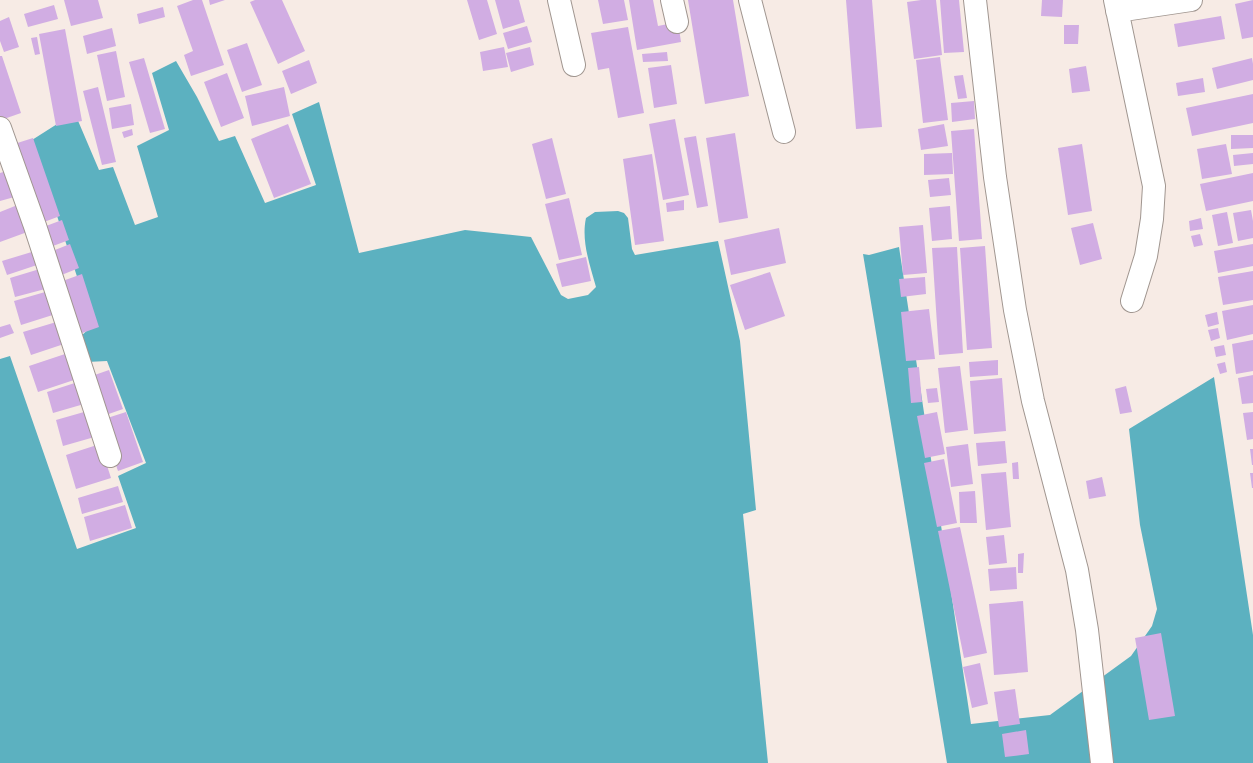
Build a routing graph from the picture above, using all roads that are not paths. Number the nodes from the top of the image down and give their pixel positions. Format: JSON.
{"nodes":[{"id":1,"x":559,"y":0,"type":"edge"},
{"id":2,"x":672,"y":0,"type":"edge"},
{"id":3,"x":750,"y":0,"type":"edge"},
{"id":4,"x":975,"y":0,"type":"edge"},
{"id":5,"x":1191,"y":0,"type":"edge"},
{"id":6,"x":1116,"y":6,"type":"edge"},
{"id":7,"x":677,"y":22,"type":"dead end"},
{"id":8,"x":574,"y":65,"type":"dead end"},
{"id":9,"x":0,"y":128,"type":"edge"},
{"id":10,"x":784,"y":132,"type":"dead end"},
{"id":11,"x":1132,"y":301,"type":"dead end"},
{"id":12,"x":110,"y":456,"type":"dead end"},
{"id":13,"x":1102,"y":763,"type":"edge"}],
"edges":[{"from":1,"to":8,"type":"street"},
{"from":2,"to":7,"type":"street"},
{"from":3,"to":10,"type":"street"},
{"from":4,"to":13,"type":"street"},
{"from":5,"to":6,"type":"street"},
{"from":6,"to":11,"type":"street"},
{"from":9,"to":12,"type":"street"}]}
